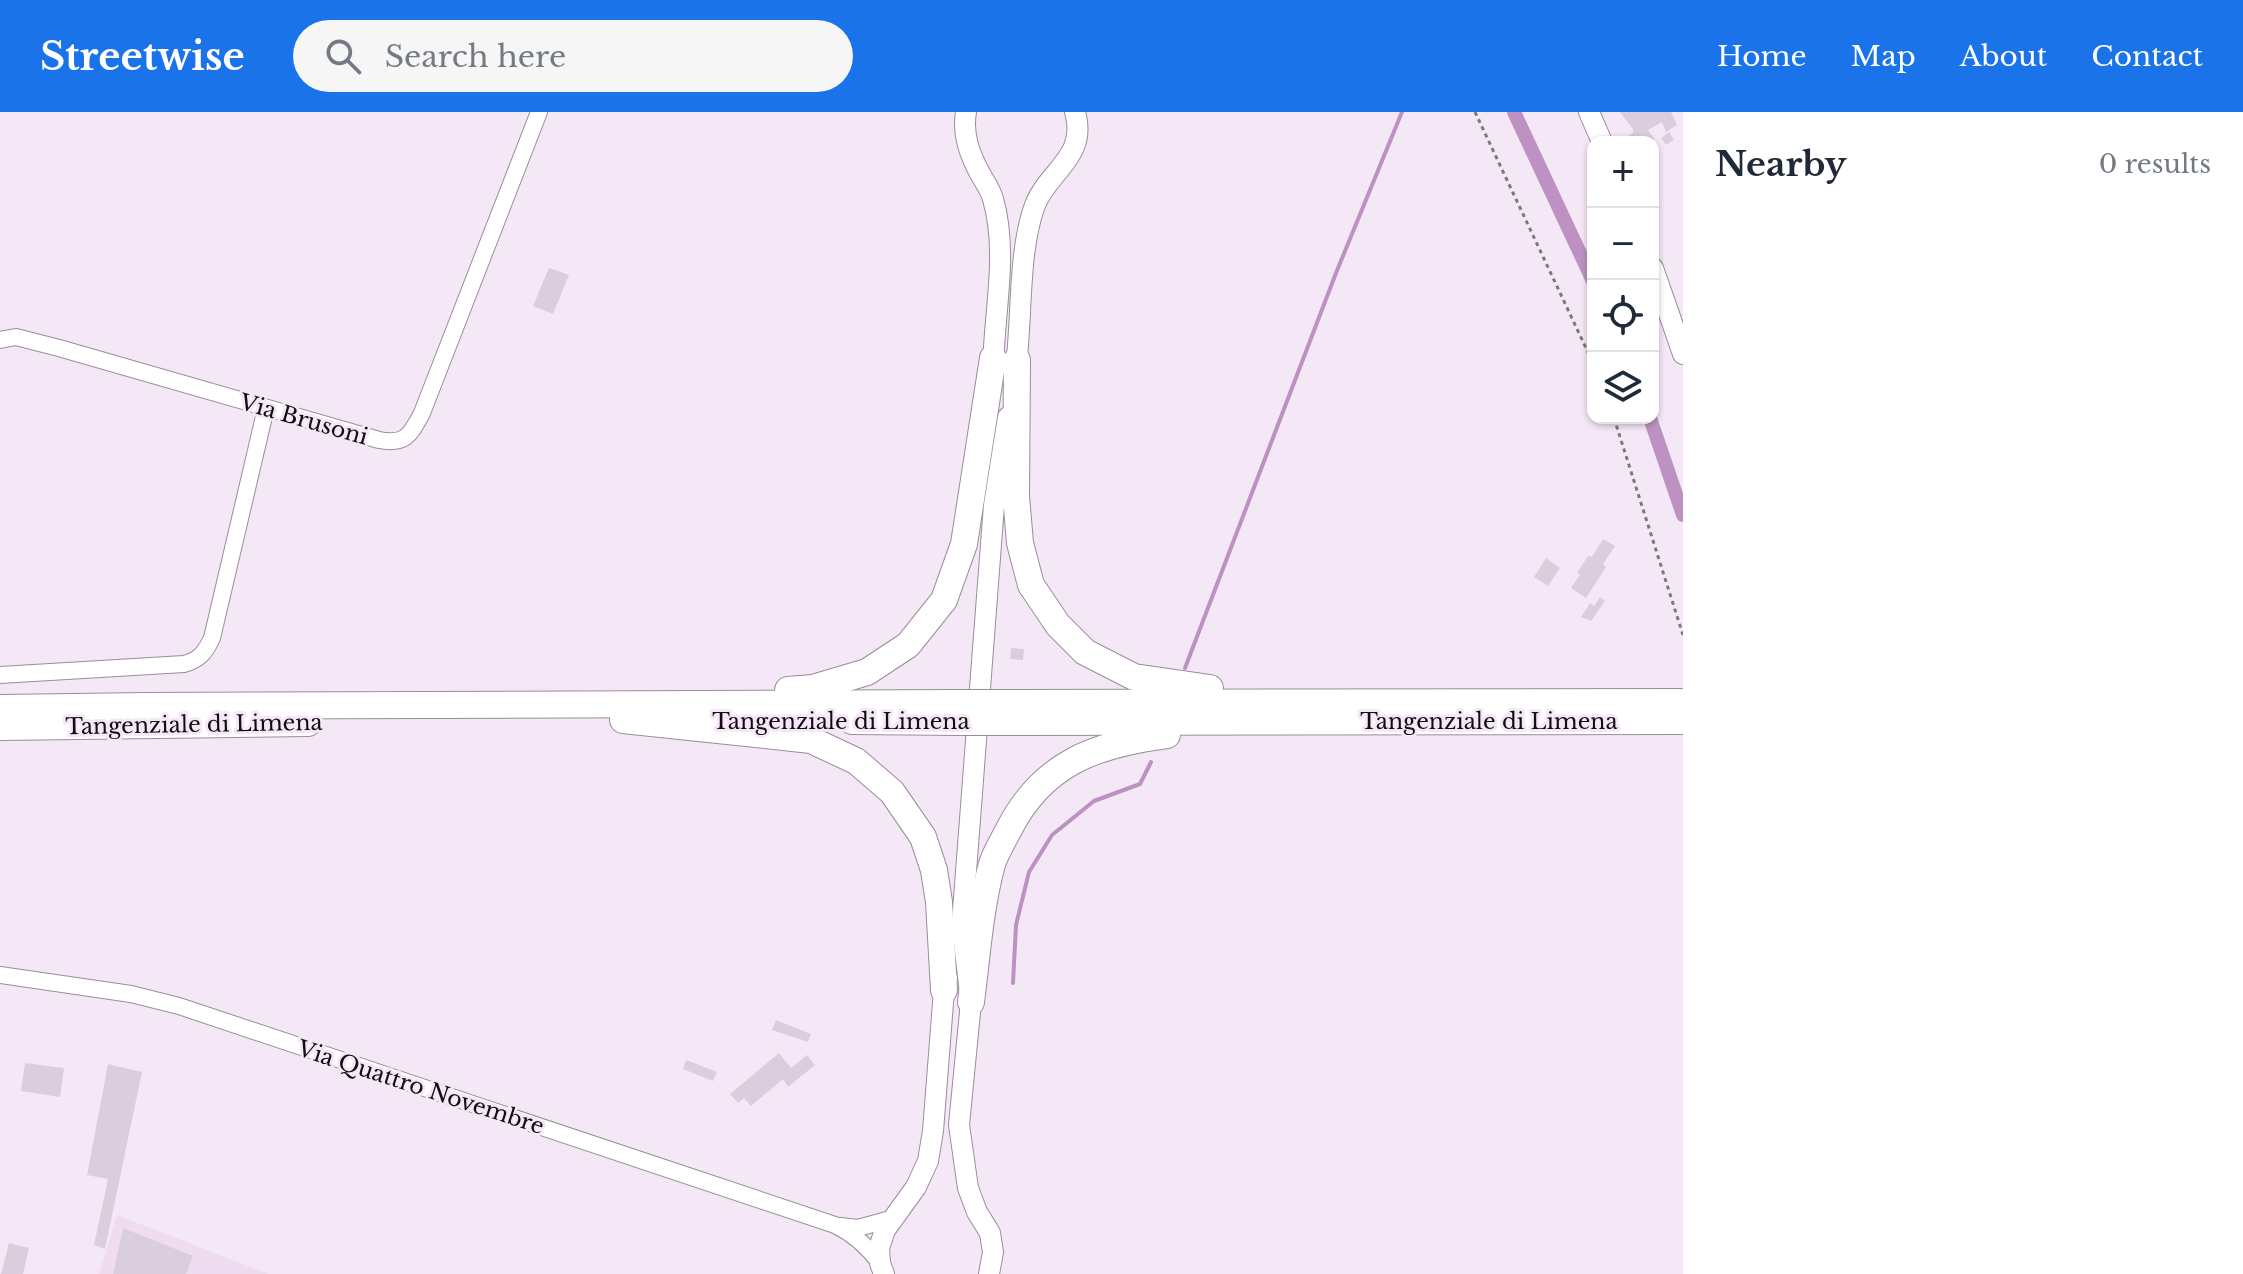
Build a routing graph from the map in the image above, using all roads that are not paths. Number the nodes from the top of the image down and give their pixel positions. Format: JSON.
{"nodes":[{"id":1,"x":539,"y":112,"type":"edge"},
{"id":2,"x":966,"y":112,"type":"edge"},
{"id":3,"x":1075,"y":112,"type":"edge"},
{"id":4,"x":1589,"y":112,"type":"edge"},
{"id":5,"x":1599,"y":136,"type":"edge"},
{"id":6,"x":1657,"y":280,"type":"edge"},
{"id":7,"x":0,"y":340,"type":"edge"},
{"id":8,"x":1683,"y":354,"type":"edge"},
{"id":9,"x":1005,"y":359,"type":"junction"},
{"id":10,"x":266,"y":408,"type":"junction"},
{"id":11,"x":0,"y":675,"type":"edge"},
{"id":12,"x":1683,"y":702,"type":"edge"},
{"id":13,"x":588,"y":704,"type":"junction"},
{"id":14,"x":0,"y":708,"type":"edge"},
{"id":15,"x":962,"y":712,"type":"junction"},
{"id":16,"x":1394,"y":712,"type":"junction"},
{"id":17,"x":1661,"y":714,"type":"edge"},
{"id":18,"x":623,"y":720,"type":"junction"},
{"id":19,"x":0,"y":727,"type":"edge"},
{"id":20,"x":962,"y":924,"type":"junction"},
{"id":21,"x":0,"y":975,"type":"edge"},
{"id":22,"x":944,"y":990,"type":"junction"},
{"id":23,"x":971,"y":1002,"type":"junction"},
{"id":24,"x":894,"y":1218,"type":"junction"},
{"id":25,"x":835,"y":1225,"type":"junction"},
{"id":26,"x":882,"y":1268,"type":"edge"},
{"id":27,"x":989,"y":1274,"type":"edge"}],
"edges":[{"from":1,"to":10,"type":"street","name":"Via Brusoni"},
{"from":2,"to":9,"type":"street"},
{"from":3,"to":9,"type":"street"},
{"from":4,"to":5,"type":"street"},
{"from":6,"to":8,"type":"street"},
{"from":7,"to":10,"type":"street","name":"Via Brusoni"},
{"from":9,"to":13,"type":"highway"},
{"from":9,"to":16,"type":"highway"},
{"from":9,"to":20,"type":"street"},
{"from":10,"to":11,"type":"street"},
{"from":12,"to":17,"type":"highway","name":"Tangenziale di Limena"},
{"from":13,"to":14,"type":"highway","name":"Tangenziale di Limena"},
{"from":13,"to":15,"type":"highway","name":"Tangenziale di Limena"},
{"from":15,"to":16,"type":"highway","name":"Tangenziale di Limena","bridge":true},
{"from":15,"to":18,"type":"highway","name":"Tangenziale di Limena"},
{"from":16,"to":17,"type":"highway","name":"Tangenziale di Limena"},
{"from":16,"to":23,"type":"highway"},
{"from":18,"to":19,"type":"highway","name":"Tangenziale di Limena"},
{"from":18,"to":22,"type":"highway"},
{"from":20,"to":22,"type":"street"},
{"from":20,"to":23,"type":"street"},
{"from":21,"to":25,"type":"street","name":"Via Quattro Novembre"},
{"from":22,"to":24,"type":"street"},
{"from":23,"to":27,"type":"street"},
{"from":24,"to":25,"type":"street","name":"Via Quattro Novembre"},
{"from":24,"to":26,"type":"street"},
{"from":25,"to":26,"type":"street","name":"Via Quattro Novembre"}]}
